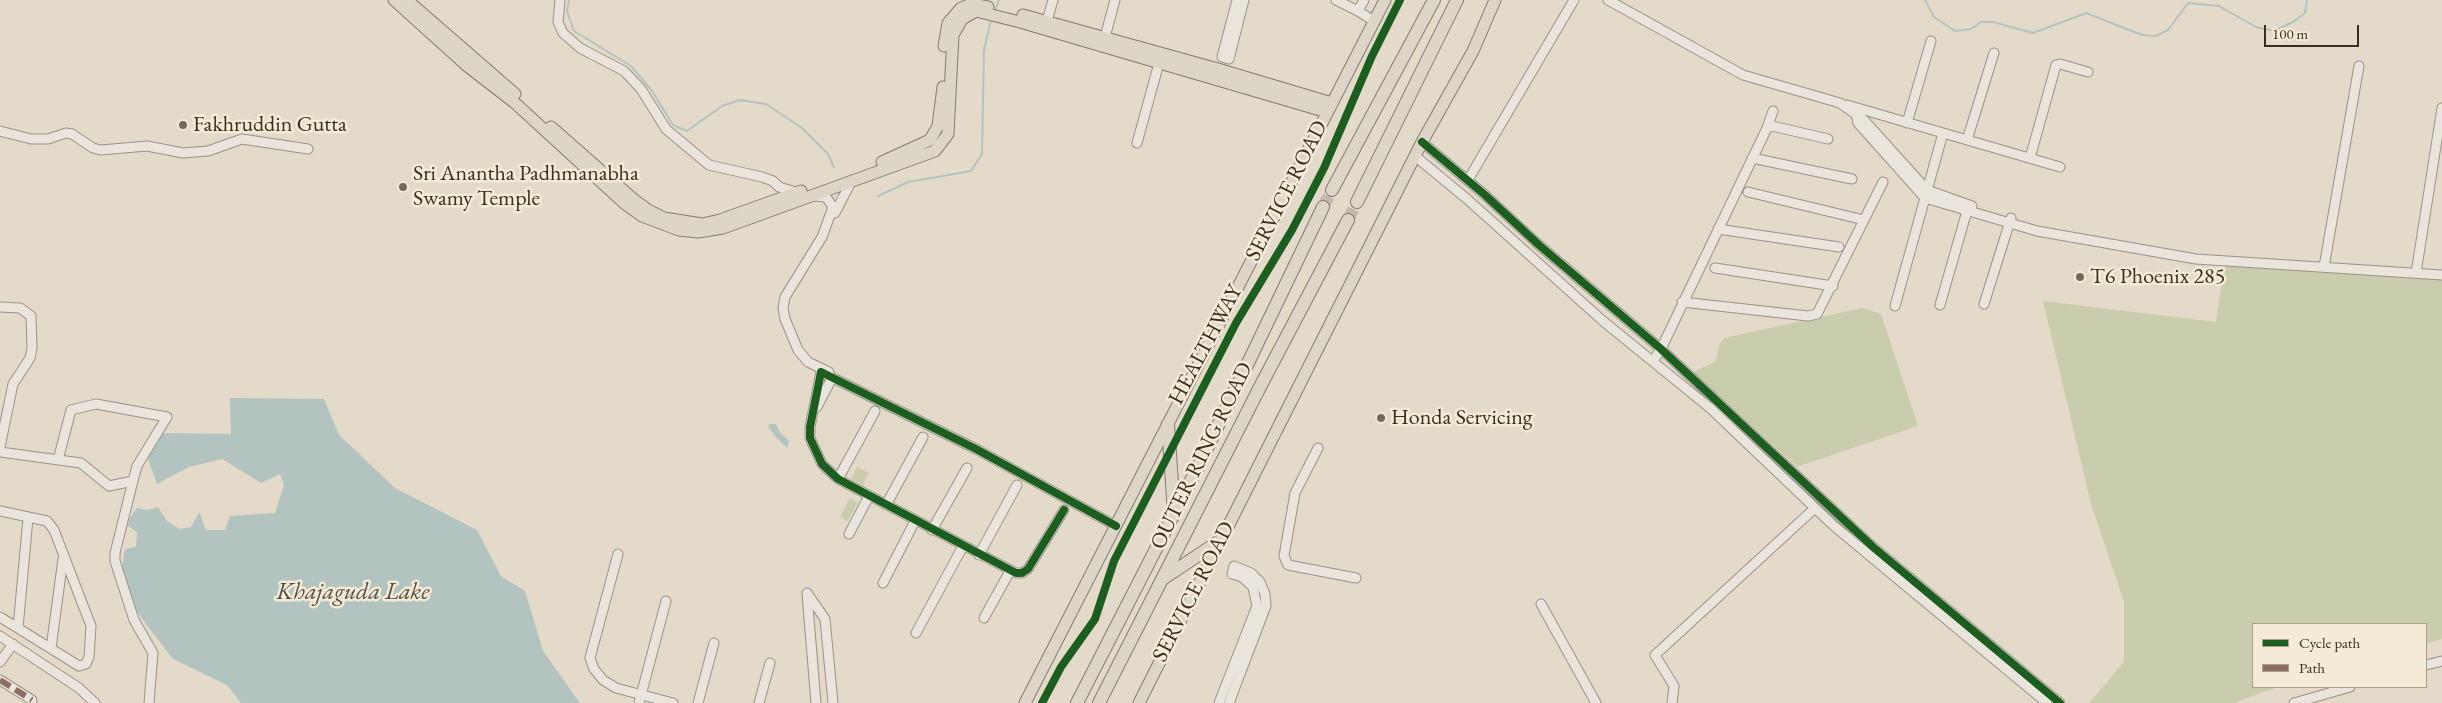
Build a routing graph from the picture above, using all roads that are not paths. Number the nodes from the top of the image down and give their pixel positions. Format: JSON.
{"nodes":[{"id":1,"x":394,"y":0,"type":"edge"},
{"id":2,"x":407,"y":0,"type":"edge"},
{"id":3,"x":560,"y":0,"type":"edge"},
{"id":4,"x":1053,"y":0,"type":"edge"},
{"id":5,"x":1115,"y":0,"type":"edge"},
{"id":6,"x":1237,"y":0,"type":"edge"},
{"id":7,"x":1244,"y":0,"type":"edge"},
{"id":8,"x":1336,"y":0,"type":"edge"},
{"id":9,"x":1364,"y":0,"type":"edge"},
{"id":10,"x":1385,"y":0,"type":"edge"},
{"id":11,"x":1434,"y":0,"type":"edge"},
{"id":12,"x":1457,"y":0,"type":"edge"},
{"id":13,"x":1495,"y":0,"type":"edge"},
{"id":14,"x":1574,"y":0,"type":"edge"},
{"id":15,"x":1608,"y":0,"type":"edge"},
{"id":16,"x":977,"y":5,"type":"edge"},
{"id":17,"x":1358,"y":11,"type":"junction"},
{"id":18,"x":994,"y":12,"type":"junction"},
{"id":19,"x":1047,"y":21,"type":"junction"},
{"id":20,"x":1374,"y":21,"type":"junction"},
{"id":21,"x":1105,"y":37,"type":"junction"},
{"id":22,"x":1931,"y":41,"type":"dead end"},
{"id":23,"x":1994,"y":53,"type":"dead end"},
{"id":24,"x":1159,"y":63,"type":"junction"},
{"id":25,"x":2359,"y":66,"type":"dead end"},
{"id":26,"x":2088,"y":72,"type":"dead end"},
{"id":27,"x":1840,"y":103,"type":"junction"},
{"id":28,"x":1330,"y":108,"type":"junction"},
{"id":29,"x":2442,"y":108,"type":"edge"},
{"id":30,"x":1773,"y":111,"type":"dead end"},
{"id":31,"x":1907,"y":123,"type":"junction"},
{"id":32,"x":1767,"y":128,"type":"junction"},
{"id":33,"x":0,"y":131,"type":"edge"},
{"id":34,"x":1944,"y":133,"type":"junction"},
{"id":35,"x":1828,"y":139,"type":"dead end"},
{"id":36,"x":1967,"y":140,"type":"junction"},
{"id":37,"x":1422,"y":142,"type":"junction"},
{"id":38,"x":1137,"y":143,"type":"dead end"},
{"id":39,"x":308,"y":149,"type":"dead end"},
{"id":40,"x":1415,"y":156,"type":"junction"},
{"id":41,"x":1752,"y":158,"type":"junction"},
{"id":42,"x":2030,"y":158,"type":"junction"},
{"id":43,"x":2060,"y":167,"type":"dead end"},
{"id":44,"x":856,"y":176,"type":"junction"},
{"id":45,"x":1852,"y":179,"type":"dead end"},
{"id":46,"x":1468,"y":180,"type":"junction"},
{"id":47,"x":1884,"y":182,"type":"dead end"},
{"id":48,"x":1332,"y":190,"type":"tunnel mouth"},
{"id":49,"x":796,"y":192,"type":"junction"},
{"id":50,"x":1748,"y":192,"type":"dead end"},
{"id":51,"x":1926,"y":194,"type":"junction"},
{"id":52,"x":810,"y":196,"type":"junction"},
{"id":53,"x":1357,"y":202,"type":"tunnel mouth"},
{"id":54,"x":835,"y":207,"type":"junction"},
{"id":55,"x":1323,"y":207,"type":"tunnel mouth"},
{"id":56,"x":1504,"y":211,"type":"junction"},
{"id":57,"x":1967,"y":211,"type":"junction"},
{"id":58,"x":1348,"y":220,"type":"tunnel mouth"},
{"id":59,"x":1864,"y":220,"type":"junction"},
{"id":60,"x":2010,"y":221,"type":"junction"},
{"id":61,"x":1493,"y":222,"type":"junction"},
{"id":62,"x":1718,"y":229,"type":"junction"},
{"id":63,"x":1839,"y":247,"type":"dead end"},
{"id":64,"x":2324,"y":267,"type":"junction"},
{"id":65,"x":1715,"y":268,"type":"dead end"},
{"id":66,"x":1572,"y":271,"type":"junction"},
{"id":67,"x":2416,"y":273,"type":"junction"},
{"id":68,"x":2442,"y":275,"type":"edge"},
{"id":69,"x":1562,"y":283,"type":"junction"},
{"id":70,"x":1833,"y":286,"type":"junction"},
{"id":71,"x":1682,"y":302,"type":"junction"},
{"id":72,"x":1984,"y":304,"type":"dead end"},
{"id":73,"x":1894,"y":306,"type":"dead end"},
{"id":74,"x":1940,"y":306,"type":"dead end"},
{"id":75,"x":0,"y":307,"type":"edge"},
{"id":76,"x":1660,"y":349,"type":"junction"},
{"id":77,"x":1652,"y":361,"type":"junction"},
{"id":78,"x":1246,"y":369,"type":"junction"},
{"id":79,"x":822,"y":370,"type":"junction"},
{"id":80,"x":832,"y":378,"type":"junction"},
{"id":81,"x":1265,"y":378,"type":"junction"},
{"id":82,"x":875,"y":411,"type":"dead end"},
{"id":83,"x":812,"y":416,"type":"junction"},
{"id":84,"x":1168,"y":424,"type":"junction"},
{"id":85,"x":922,"y":437,"type":"dead end"},
{"id":86,"x":0,"y":446,"type":"edge"},
{"id":87,"x":1318,"y":448,"type":"dead end"},
{"id":88,"x":0,"y":452,"type":"edge"},
{"id":89,"x":58,"y":460,"type":"junction"},
{"id":90,"x":968,"y":468,"type":"dead end"},
{"id":91,"x":838,"y":479,"type":"junction"},
{"id":92,"x":133,"y":481,"type":"junction"},
{"id":93,"x":1017,"y":485,"type":"dead end"},
{"id":94,"x":869,"y":496,"type":"junction"},
{"id":95,"x":886,"y":505,"type":"junction"},
{"id":96,"x":1815,"y":508,"type":"junction"},
{"id":97,"x":1064,"y":510,"type":"dead end"},
{"id":98,"x":0,"y":511,"type":"edge"},
{"id":99,"x":1174,"y":513,"type":"junction"},
{"id":100,"x":28,"y":518,"type":"junction"},
{"id":101,"x":916,"y":521,"type":"junction"},
{"id":102,"x":1117,"y":524,"type":"junction"},
{"id":103,"x":932,"y":530,"type":"junction"},
{"id":104,"x":849,"y":534,"type":"dead end"},
{"id":105,"x":1218,"y":542,"type":"junction"},
{"id":106,"x":963,"y":546,"type":"junction"},
{"id":107,"x":618,"y":554,"type":"dead end"},
{"id":108,"x":979,"y":555,"type":"junction"},
{"id":109,"x":63,"y":556,"type":"junction"},
{"id":110,"x":1010,"y":571,"type":"junction"},
{"id":111,"x":1356,"y":578,"type":"dead end"},
{"id":112,"x":1162,"y":580,"type":"junction"},
{"id":113,"x":883,"y":583,"type":"dead end"},
{"id":114,"x":666,"y":601,"type":"dead end"},
{"id":115,"x":1541,"y":604,"type":"dead end"},
{"id":116,"x":1935,"y":604,"type":"junction"},
{"id":117,"x":0,"y":616,"type":"edge"},
{"id":118,"x":1259,"y":616,"type":"junction"},
{"id":119,"x":984,"y":618,"type":"dead end"},
{"id":120,"x":18,"y":628,"type":"junction"},
{"id":121,"x":916,"y":633,"type":"dead end"},
{"id":122,"x":0,"y":636,"type":"edge"},
{"id":123,"x":714,"y":643,"type":"dead end"},
{"id":124,"x":12,"y":644,"type":"junction"},
{"id":125,"x":51,"y":648,"type":"junction"},
{"id":126,"x":2442,"y":660,"type":"edge"},
{"id":127,"x":0,"y":662,"type":"edge"},
{"id":128,"x":770,"y":663,"type":"dead end"},
{"id":129,"x":2427,"y":665,"type":"edge"},
{"id":130,"x":0,"y":680,"type":"edge"},
{"id":131,"x":2346,"y":688,"type":"edge"},
{"id":132,"x":640,"y":699,"type":"edge"},
{"id":133,"x":33,"y":702,"type":"edge"},
{"id":134,"x":95,"y":703,"type":"edge"},
{"id":135,"x":148,"y":703,"type":"edge"},
{"id":136,"x":672,"y":703,"type":"edge"},
{"id":137,"x":698,"y":703,"type":"edge"},
{"id":138,"x":759,"y":703,"type":"edge"},
{"id":139,"x":816,"y":703,"type":"edge"},
{"id":140,"x":833,"y":703,"type":"edge"},
{"id":141,"x":1025,"y":703,"type":"edge"},
{"id":142,"x":1077,"y":703,"type":"edge"},
{"id":143,"x":1099,"y":703,"type":"edge"},
{"id":144,"x":1139,"y":703,"type":"edge"},
{"id":145,"x":1219,"y":703,"type":"edge"},
{"id":146,"x":1229,"y":703,"type":"edge"},
{"id":147,"x":1596,"y":703,"type":"edge"},
{"id":148,"x":1672,"y":703,"type":"edge"},
{"id":149,"x":2046,"y":703,"type":"edge"},
{"id":150,"x":2060,"y":703,"type":"edge"},
{"id":151,"x":2294,"y":703,"type":"edge"}],
"edges":[{"from":1,"to":52,"type":"main road"},
{"from":2,"to":49,"type":"main road"},
{"from":3,"to":49,"type":"street"},
{"from":4,"to":19,"type":"street"},
{"from":5,"to":21,"type":"street"},
{"from":6,"to":7,"type":"street"},
{"from":8,"to":17,"type":"street"},
{"from":9,"to":17,"type":"street"},
{"from":10,"to":20,"type":"main road","name":"SERVICE ROAD"},
{"from":11,"to":48,"type":"highway"},
{"from":12,"to":53,"type":"highway"},
{"from":13,"to":37,"type":"main road","name":"SERVICE ROAD"},
{"from":14,"to":46,"type":"street"},
{"from":15,"to":27,"type":"street"},
{"from":16,"to":18,"type":"main road"},
{"from":16,"to":44,"type":"main road"},
{"from":17,"to":20,"type":"street"},
{"from":18,"to":19,"type":"main road"},
{"from":18,"to":24,"type":"main road"},
{"from":19,"to":21,"type":"main road"},
{"from":20,"to":28,"type":"main road","name":"SERVICE ROAD"},
{"from":21,"to":28,"type":"main road"},
{"from":22,"to":31,"type":"street"},
{"from":23,"to":36,"type":"street"},
{"from":24,"to":28,"type":"main road"},
{"from":24,"to":38,"type":"street"},
{"from":25,"to":64,"type":"street"},
{"from":26,"to":42,"type":"street"},
{"from":27,"to":31,"type":"street"},
{"from":27,"to":51,"type":"street"},
{"from":28,"to":84,"type":"main road","name":"SERVICE ROAD"},
{"from":29,"to":67,"type":"street"},
{"from":30,"to":32,"type":"street"},
{"from":31,"to":34,"type":"street"},
{"from":32,"to":35,"type":"street"},
{"from":32,"to":41,"type":"street"},
{"from":33,"to":39,"type":"street"},
{"from":34,"to":36,"type":"street"},
{"from":34,"to":51,"type":"street"},
{"from":36,"to":42,"type":"street"},
{"from":37,"to":40,"type":"main road","name":"SERVICE ROAD"},
{"from":37,"to":46,"type":"street"},
{"from":40,"to":61,"type":"street"},
{"from":40,"to":105,"type":"main road","name":"SERVICE ROAD"},
{"from":41,"to":45,"type":"street"},
{"from":41,"to":62,"type":"street"},
{"from":42,"to":43,"type":"street"},
{"from":44,"to":49,"type":"main road"},
{"from":44,"to":52,"type":"main road"},
{"from":44,"to":54,"type":"street"},
{"from":46,"to":56,"type":"street"},
{"from":47,"to":59,"type":"street"},
{"from":49,"to":52,"type":"street"},
{"from":50,"to":59,"type":"street"},
{"from":51,"to":57,"type":"street"},
{"from":51,"to":60,"type":"street"},
{"from":51,"to":73,"type":"street"},
{"from":52,"to":54,"type":"street"},
{"from":54,"to":79,"type":"street"},
{"from":55,"to":78,"type":"highway","name":"OUTER RING ROAD"},
{"from":56,"to":61,"type":"street"},
{"from":56,"to":66,"type":"street"},
{"from":57,"to":60,"type":"street"},
{"from":57,"to":74,"type":"street"},
{"from":58,"to":81,"type":"highway","name":"OUTER RING ROAD"},
{"from":59,"to":70,"type":"street"},
{"from":60,"to":64,"type":"street"},
{"from":60,"to":72,"type":"street"},
{"from":61,"to":69,"type":"street"},
{"from":62,"to":63,"type":"street"},
{"from":62,"to":71,"type":"street"},
{"from":64,"to":67,"type":"street"},
{"from":65,"to":70,"type":"street"},
{"from":66,"to":69,"type":"street"},
{"from":66,"to":76,"type":"street"},
{"from":67,"to":68,"type":"street"},
{"from":69,"to":77,"type":"street"},
{"from":70,"to":71,"type":"street"},
{"from":71,"to":76,"type":"street"},
{"from":75,"to":86,"type":"street"},
{"from":76,"to":77,"type":"street"},
{"from":76,"to":116,"type":"street"},
{"from":77,"to":96,"type":"street"},
{"from":78,"to":81,"type":"highway"},
{"from":78,"to":99,"type":"highway","name":"OUTER RING ROAD"},
{"from":79,"to":80,"type":"street"},
{"from":79,"to":83,"type":"street"},
{"from":79,"to":102,"type":"street"},
{"from":80,"to":83,"type":"street"},
{"from":80,"to":102,"type":"street"},
{"from":81,"to":112,"type":"highway","name":"OUTER RING ROAD"},
{"from":82,"to":91,"type":"street"},
{"from":83,"to":91,"type":"street"},
{"from":84,"to":99,"type":"highway"},
{"from":84,"to":102,"type":"main road","name":"SERVICE ROAD"},
{"from":85,"to":95,"type":"street"},
{"from":87,"to":111,"type":"street"},
{"from":88,"to":89,"type":"street"},
{"from":89,"to":92,"type":"street"},
{"from":89,"to":92,"type":"street"},
{"from":90,"to":103,"type":"street"},
{"from":91,"to":94,"type":"street"},
{"from":92,"to":135,"type":"street"},
{"from":93,"to":108,"type":"street"},
{"from":94,"to":95,"type":"street"},
{"from":94,"to":104,"type":"street"},
{"from":95,"to":101,"type":"street"},
{"from":96,"to":116,"type":"street"},
{"from":96,"to":148,"type":"street"},
{"from":97,"to":110,"type":"street"},
{"from":98,"to":100,"type":"street"},
{"from":99,"to":142,"type":"highway","name":"OUTER RING ROAD"},
{"from":100,"to":109,"type":"street"},
{"from":100,"to":120,"type":"street"},
{"from":101,"to":103,"type":"street"},
{"from":101,"to":113,"type":"street"},
{"from":102,"to":141,"type":"main road","name":"SERVICE ROAD"},
{"from":103,"to":106,"type":"street"},
{"from":105,"to":112,"type":"highway"},
{"from":105,"to":144,"type":"main road","name":"SERVICE ROAD"},
{"from":106,"to":108,"type":"street"},
{"from":106,"to":121,"type":"street"},
{"from":107,"to":132,"type":"street"},
{"from":108,"to":110,"type":"street"},
{"from":109,"to":125,"type":"street"},
{"from":109,"to":125,"type":"street"},
{"from":110,"to":119,"type":"street"},
{"from":112,"to":143,"type":"highway","name":"OUTER RING ROAD"},
{"from":114,"to":132,"type":"street"},
{"from":115,"to":147,"type":"street"},
{"from":116,"to":149,"type":"street"},
{"from":116,"to":150,"type":"street"},
{"from":117,"to":120,"type":"street"},
{"from":118,"to":118,"type":"street"},
{"from":118,"to":145,"type":"street"},
{"from":118,"to":146,"type":"street"},
{"from":120,"to":125,"type":"street"},
{"from":122,"to":124,"type":"street"},
{"from":123,"to":137,"type":"street"},
{"from":124,"to":127,"type":"street"},
{"from":124,"to":134,"type":"street"},
{"from":126,"to":129,"type":"street"},
{"from":128,"to":138,"type":"street"},
{"from":130,"to":133,"type":"street"},
{"from":131,"to":151,"type":"street"},
{"from":132,"to":136,"type":"street"},
{"from":139,"to":140,"type":"street"}]}
